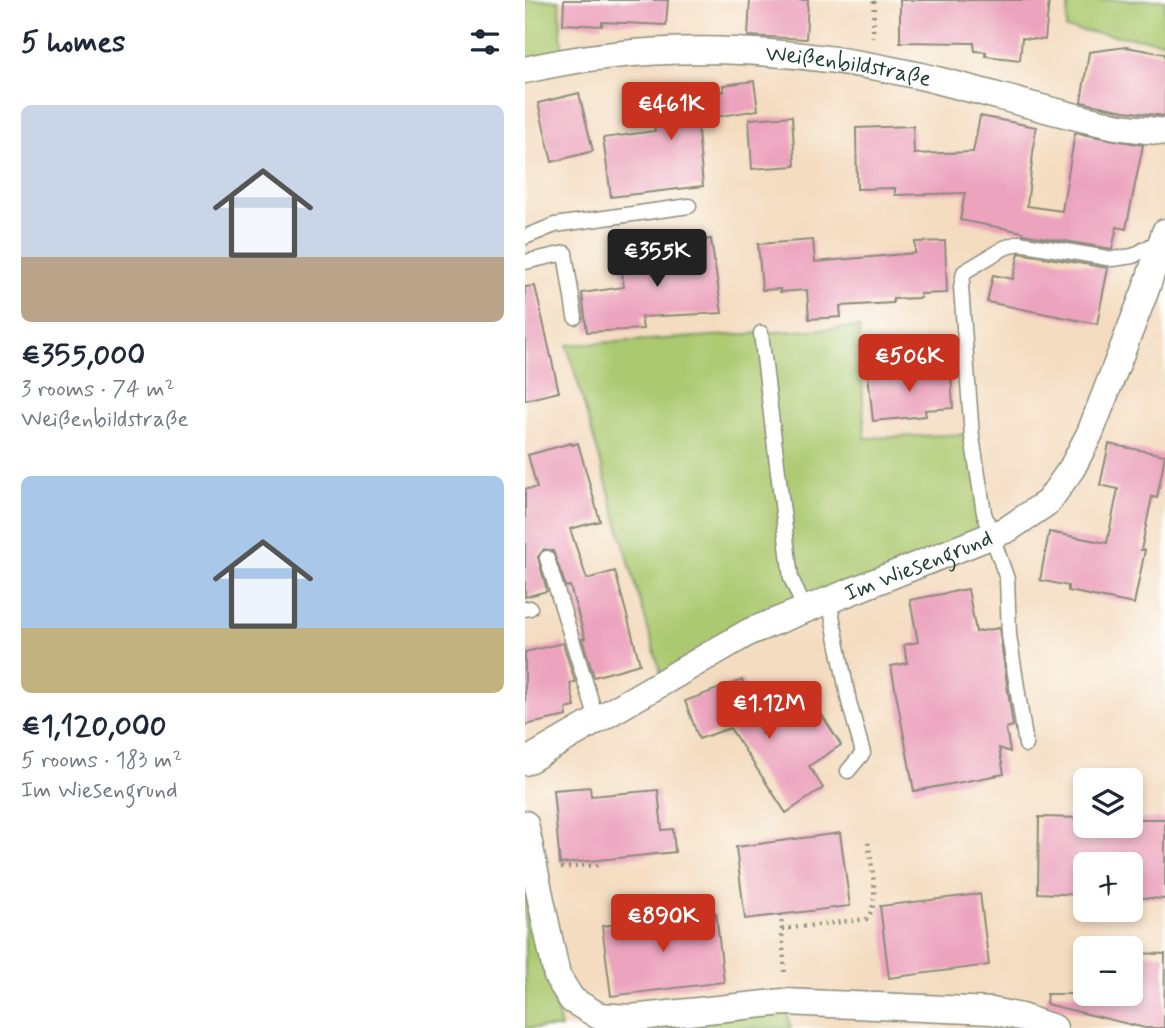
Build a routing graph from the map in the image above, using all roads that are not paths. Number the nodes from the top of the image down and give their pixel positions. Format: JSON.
{"nodes":[{"id":1,"x":525,"y":70,"type":"edge"},
{"id":2,"x":1165,"y":132,"type":"edge"},
{"id":3,"x":689,"y":206,"type":"dead end"},
{"id":4,"x":525,"y":237,"type":"edge"},
{"id":5,"x":1163,"y":238,"type":"edge"},
{"id":6,"x":525,"y":262,"type":"edge"},
{"id":7,"x":575,"y":317,"type":"dead end"},
{"id":8,"x":761,"y":333,"type":"dead end"},
{"id":9,"x":991,"y":536,"type":"junction"},
{"id":10,"x":547,"y":558,"type":"dead end"},
{"id":11,"x":817,"y":605,"type":"junction"},
{"id":12,"x":597,"y":720,"type":"junction"},
{"id":13,"x":1026,"y":745,"type":"dead end"},
{"id":14,"x":525,"y":762,"type":"edge"},
{"id":15,"x":848,"y":771,"type":"dead end"},
{"id":16,"x":525,"y":824,"type":"edge"},
{"id":17,"x":992,"y":1020,"type":"edge"},
{"id":18,"x":1053,"y":1028,"type":"edge"}],
"edges":[{"from":1,"to":2,"type":"street","name":"Weißenbildstraße"},
{"from":3,"to":4,"type":"lane"},
{"from":5,"to":9,"type":"street","name":"Im Wiesengrund"},
{"from":5,"to":9,"type":"lane"},
{"from":6,"to":7,"type":"lane"},
{"from":8,"to":11,"type":"lane"},
{"from":9,"to":11,"type":"street","name":"Im Wiesengrund"},
{"from":9,"to":13,"type":"lane"},
{"from":10,"to":12,"type":"lane"},
{"from":11,"to":12,"type":"street","name":"Im Wiesengrund"},
{"from":11,"to":15,"type":"lane"},
{"from":12,"to":14,"type":"street","name":"Im Wiesengrund"},
{"from":16,"to":17,"type":"street"},
{"from":17,"to":18,"type":"street"}]}
